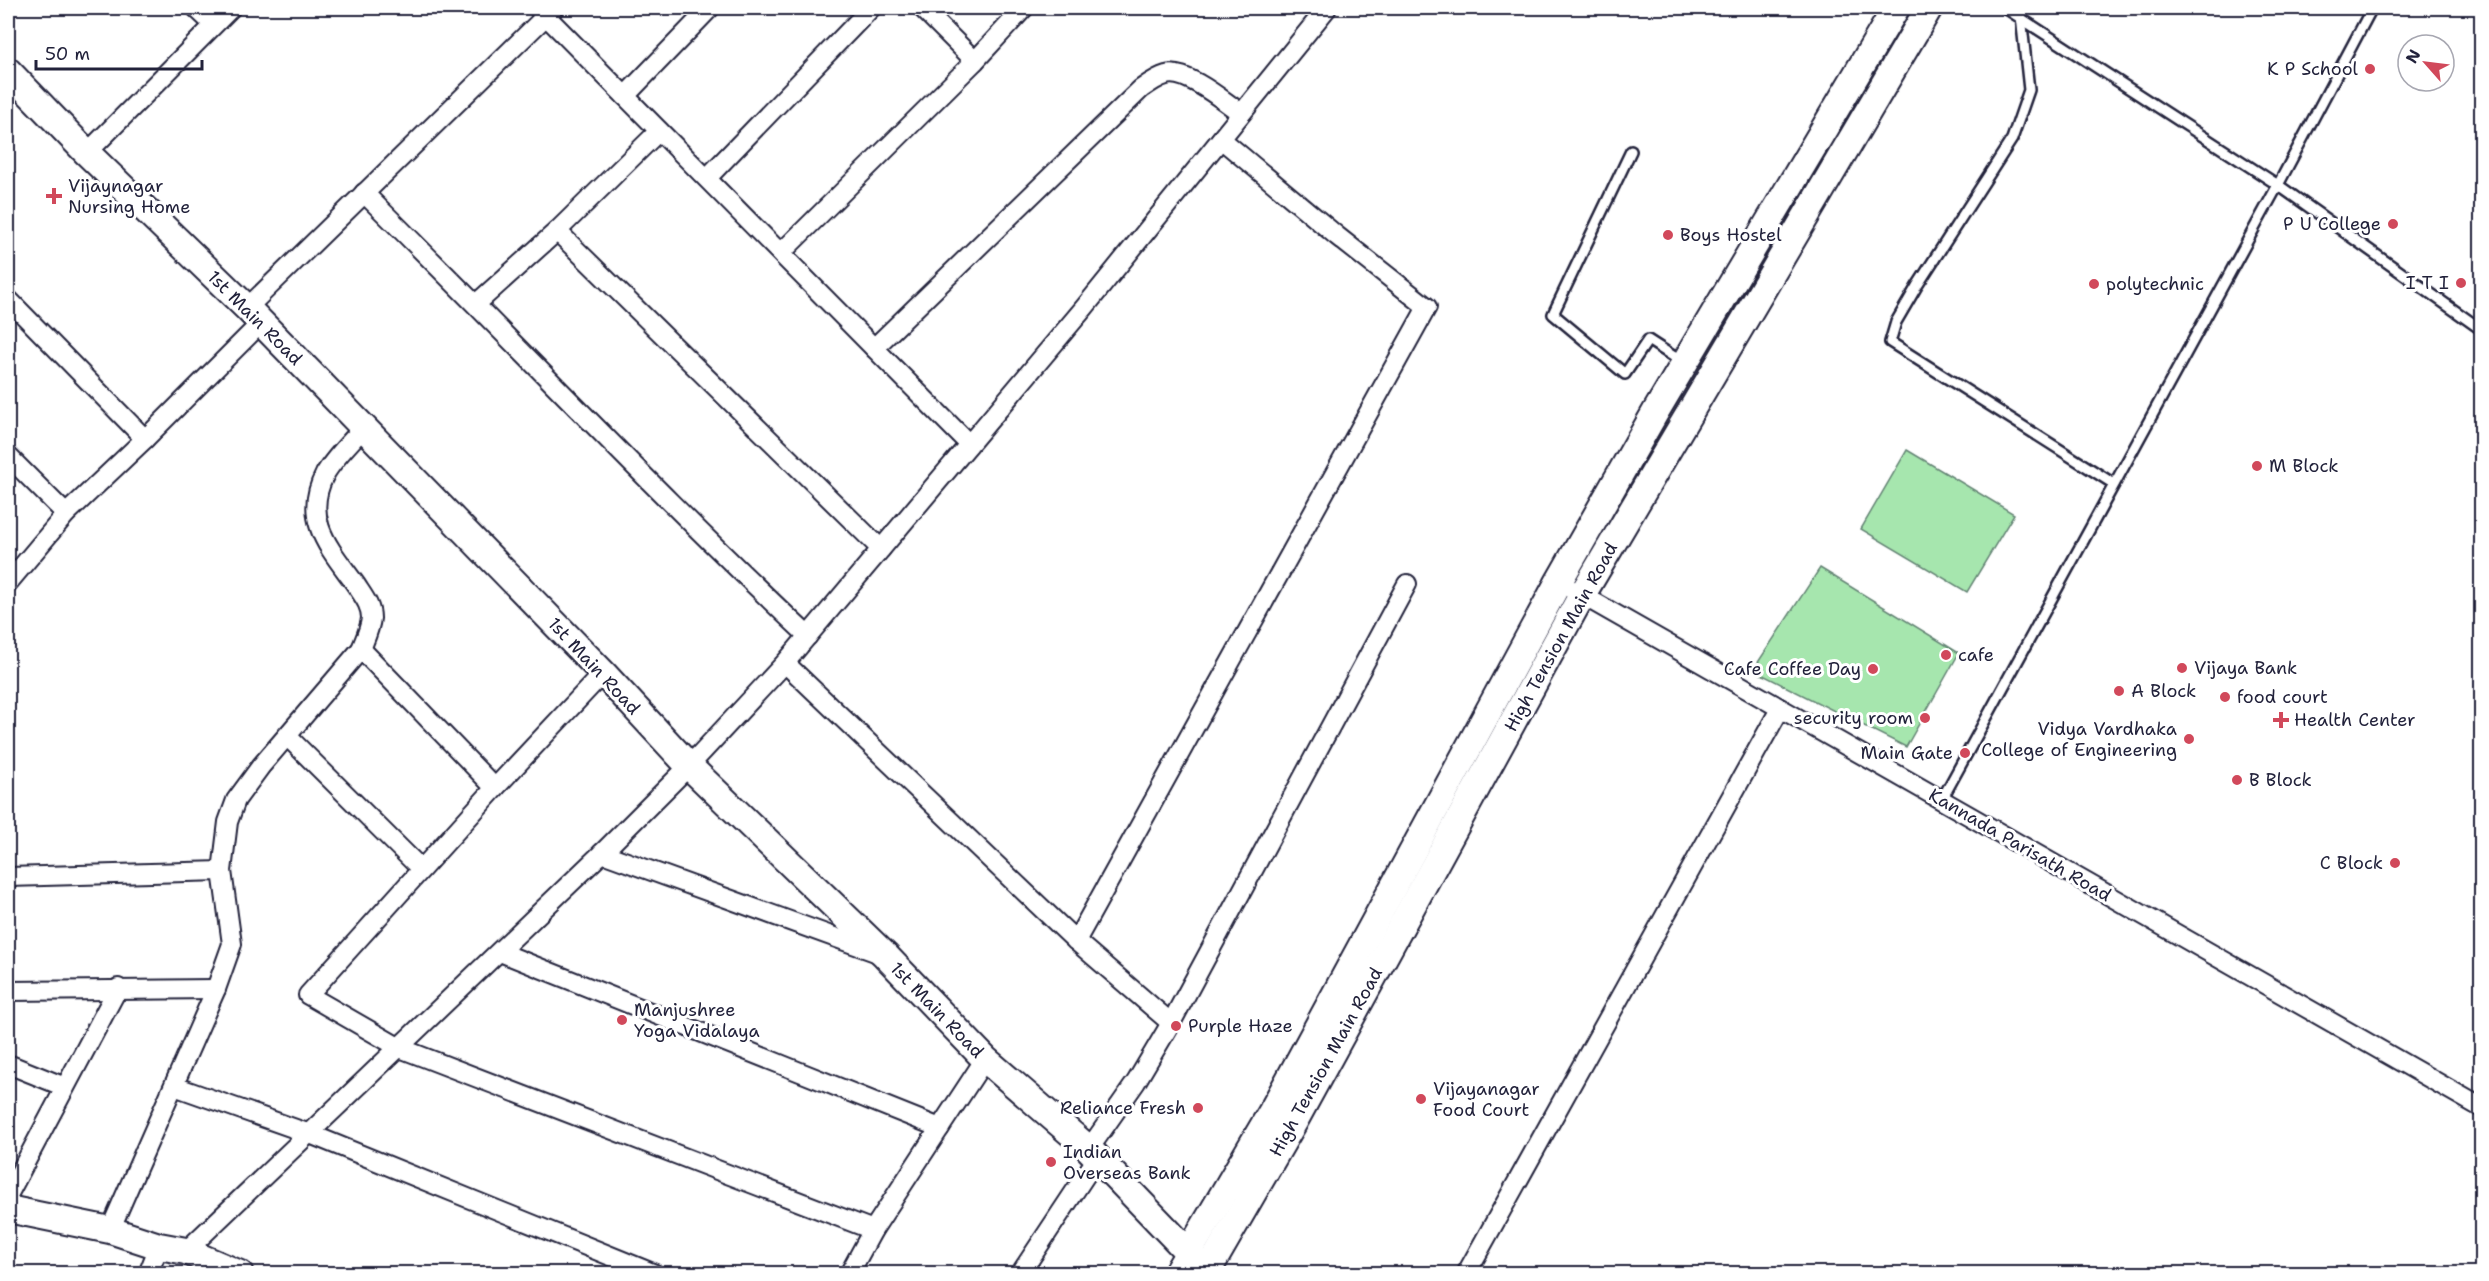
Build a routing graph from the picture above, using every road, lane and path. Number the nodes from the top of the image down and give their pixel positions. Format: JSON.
{"nodes":[{"id":1,"x":196,"y":8,"type":"edge"},
{"id":2,"x":231,"y":8,"type":"edge"},
{"id":3,"x":710,"y":8,"type":"edge"},
{"id":4,"x":871,"y":8,"type":"edge"},
{"id":5,"x":922,"y":8,"type":"edge"},
{"id":6,"x":1023,"y":8,"type":"edge"},
{"id":7,"x":1327,"y":8,"type":"edge"},
{"id":8,"x":1896,"y":8,"type":"edge"},
{"id":9,"x":1929,"y":8,"type":"edge"},
{"id":10,"x":2005,"y":8,"type":"edge"},
{"id":11,"x":2372,"y":8,"type":"edge"},
{"id":12,"x":546,"y":10,"type":"edge"},
{"id":13,"x":2020,"y":16,"type":"junction"},
{"id":14,"x":213,"y":24,"type":"junction"},
{"id":15,"x":975,"y":61,"type":"junction"},
{"id":16,"x":8,"y":71,"type":"edge"},
{"id":17,"x":625,"y":96,"type":"junction"},
{"id":18,"x":1241,"y":113,"type":"junction"},
{"id":19,"x":659,"y":131,"type":"junction"},
{"id":20,"x":1221,"y":138,"type":"junction"},
{"id":21,"x":1631,"y":151,"type":"dead end"},
{"id":22,"x":87,"y":153,"type":"junction"},
{"id":23,"x":707,"y":178,"type":"junction"},
{"id":24,"x":2278,"y":185,"type":"junction"},
{"id":25,"x":364,"y":193,"type":"junction"},
{"id":26,"x":557,"y":231,"type":"junction"},
{"id":27,"x":781,"y":253,"type":"junction"},
{"id":28,"x":8,"y":299,"type":"edge"},
{"id":29,"x":476,"y":304,"type":"junction"},
{"id":30,"x":254,"y":316,"type":"junction"},
{"id":31,"x":2481,"y":330,"type":"edge"},
{"id":32,"x":874,"y":348,"type":"junction"},
{"id":33,"x":1684,"y":363,"type":"junction"},
{"id":34,"x":363,"y":428,"type":"junction"},
{"id":35,"x":145,"y":439,"type":"junction"},
{"id":36,"x":969,"y":444,"type":"junction"},
{"id":37,"x":8,"y":456,"type":"edge"},
{"id":38,"x":2114,"y":484,"type":"junction"},
{"id":39,"x":66,"y":514,"type":"junction"},
{"id":40,"x":881,"y":549,"type":"junction"},
{"id":41,"x":8,"y":583,"type":"edge"},
{"id":42,"x":1558,"y":583,"type":"junction"},
{"id":43,"x":1407,"y":584,"type":"dead end"},
{"id":44,"x":1582,"y":595,"type":"junction"},
{"id":45,"x":808,"y":636,"type":"junction"},
{"id":46,"x":361,"y":649,"type":"junction"},
{"id":47,"x":785,"y":663,"type":"junction"},
{"id":48,"x":603,"y":673,"type":"junction"},
{"id":49,"x":1780,"y":709,"type":"junction"},
{"id":50,"x":287,"y":736,"type":"junction"},
{"id":51,"x":689,"y":766,"type":"junction"},
{"id":52,"x":495,"y":788,"type":"junction"},
{"id":53,"x":1941,"y":801,"type":"junction"},
{"id":54,"x":602,"y":854,"type":"junction"},
{"id":55,"x":422,"y":869,"type":"junction"},
{"id":56,"x":222,"y":871,"type":"junction"},
{"id":57,"x":8,"y":877,"type":"edge"},
{"id":58,"x":1076,"y":941,"type":"junction"},
{"id":59,"x":500,"y":952,"type":"junction"},
{"id":60,"x":885,"y":955,"type":"junction"},
{"id":61,"x":118,"y":988,"type":"junction"},
{"id":62,"x":216,"y":989,"type":"junction"},
{"id":63,"x":8,"y":991,"type":"edge"},
{"id":64,"x":1171,"y":1023,"type":"junction"},
{"id":65,"x":400,"y":1048,"type":"junction"},
{"id":66,"x":985,"y":1059,"type":"junction"},
{"id":67,"x":8,"y":1064,"type":"edge"},
{"id":68,"x":174,"y":1086,"type":"junction"},
{"id":69,"x":65,"y":1087,"type":"junction"},
{"id":70,"x":2481,"y":1108,"type":"edge"},
{"id":71,"x":940,"y":1128,"type":"junction"},
{"id":72,"x":310,"y":1134,"type":"junction"},
{"id":73,"x":1093,"y":1154,"type":"junction"},
{"id":74,"x":8,"y":1195,"type":"edge"},
{"id":75,"x":8,"y":1209,"type":"edge"},
{"id":76,"x":110,"y":1230,"type":"junction"},
{"id":77,"x":873,"y":1230,"type":"junction"},
{"id":78,"x":159,"y":1246,"type":"junction"},
{"id":79,"x":186,"y":1251,"type":"junction"},
{"id":80,"x":1182,"y":1263,"type":"edge"},
{"id":81,"x":1207,"y":1271,"type":"edge"},
{"id":82,"x":148,"y":1274,"type":"edge"},
{"id":83,"x":240,"y":1274,"type":"edge"},
{"id":84,"x":655,"y":1274,"type":"edge"},
{"id":85,"x":849,"y":1274,"type":"edge"},
{"id":86,"x":1020,"y":1274,"type":"edge"},
{"id":87,"x":1466,"y":1274,"type":"edge"}],
"edges":[{"from":1,"to":14,"type":"street"},
{"from":2,"to":14,"type":"street"},
{"from":3,"to":17,"type":"street"},
{"from":4,"to":23,"type":"street"},
{"from":5,"to":15,"type":"street"},
{"from":6,"to":15,"type":"street"},
{"from":7,"to":18,"type":"street"},
{"from":8,"to":33,"type":"main road"},
{"from":9,"to":44,"type":"main road","name":"High Tension Main Road"},
{"from":10,"to":13,"type":"lane"},
{"from":11,"to":24,"type":"lane"},
{"from":12,"to":17,"type":"street"},
{"from":12,"to":25,"type":"street"},
{"from":13,"to":24,"type":"lane"},
{"from":13,"to":38,"type":"lane"},
{"from":14,"to":22,"type":"street"},
{"from":15,"to":27,"type":"street"},
{"from":16,"to":22,"type":"main road","name":"1st Main Road"},
{"from":17,"to":19,"type":"street"},
{"from":18,"to":20,"type":"street"},
{"from":18,"to":32,"type":"street"},
{"from":19,"to":23,"type":"street"},
{"from":19,"to":26,"type":"street"},
{"from":20,"to":36,"type":"street"},
{"from":20,"to":58,"type":"street"},
{"from":21,"to":33,"type":"lane"},
{"from":22,"to":30,"type":"main road","name":"1st Main Road"},
{"from":23,"to":27,"type":"street"},
{"from":24,"to":31,"type":"lane"},
{"from":24,"to":38,"type":"lane"},
{"from":25,"to":29,"type":"street"},
{"from":25,"to":30,"type":"street"},
{"from":26,"to":29,"type":"street"},
{"from":26,"to":40,"type":"street"},
{"from":27,"to":32,"type":"street"},
{"from":28,"to":35,"type":"street"},
{"from":29,"to":45,"type":"street"},
{"from":30,"to":34,"type":"main road","name":"1st Main Road"},
{"from":30,"to":35,"type":"street"},
{"from":32,"to":36,"type":"street"},
{"from":33,"to":42,"type":"main road"},
{"from":34,"to":46,"type":"street"},
{"from":34,"to":48,"type":"main road","name":"1st Main Road"},
{"from":35,"to":39,"type":"street"},
{"from":36,"to":40,"type":"street"},
{"from":37,"to":39,"type":"street"},
{"from":38,"to":53,"type":"lane"},
{"from":39,"to":41,"type":"street"},
{"from":40,"to":45,"type":"street"},
{"from":42,"to":44,"type":"street","name":"Kannada Parisath Road"},
{"from":42,"to":80,"type":"main road"},
{"from":43,"to":64,"type":"street"},
{"from":44,"to":49,"type":"street","name":"Kannada Parisath Road"},
{"from":44,"to":81,"type":"main road","name":"High Tension Main Road"},
{"from":45,"to":47,"type":"street"},
{"from":46,"to":50,"type":"street"},
{"from":46,"to":52,"type":"street"},
{"from":47,"to":51,"type":"street"},
{"from":47,"to":58,"type":"street"},
{"from":48,"to":51,"type":"main road","name":"1st Main Road"},
{"from":48,"to":52,"type":"street"},
{"from":49,"to":53,"type":"street","name":"Kannada Parisath Road"},
{"from":49,"to":87,"type":"street"},
{"from":50,"to":55,"type":"street"},
{"from":50,"to":56,"type":"street"},
{"from":51,"to":54,"type":"street"},
{"from":51,"to":60,"type":"main road","name":"1st Main Road"},
{"from":52,"to":55,"type":"street"},
{"from":53,"to":70,"type":"street","name":"Kannada Parisath Road"},
{"from":54,"to":59,"type":"street"},
{"from":54,"to":60,"type":"street"},
{"from":55,"to":65,"type":"street"},
{"from":56,"to":57,"type":"street"},
{"from":56,"to":62,"type":"street"},
{"from":58,"to":64,"type":"street"},
{"from":59,"to":65,"type":"street"},
{"from":59,"to":71,"type":"street"},
{"from":60,"to":66,"type":"main road","name":"1st Main Road"},
{"from":61,"to":62,"type":"street"},
{"from":61,"to":63,"type":"street"},
{"from":61,"to":69,"type":"street"},
{"from":62,"to":68,"type":"street"},
{"from":64,"to":73,"type":"street"},
{"from":65,"to":72,"type":"street"},
{"from":65,"to":77,"type":"street"},
{"from":66,"to":71,"type":"street"},
{"from":66,"to":73,"type":"main road","name":"1st Main Road"},
{"from":67,"to":69,"type":"street"},
{"from":68,"to":72,"type":"street"},
{"from":68,"to":76,"type":"street"},
{"from":69,"to":74,"type":"street"},
{"from":71,"to":77,"type":"street"},
{"from":72,"to":79,"type":"street"},
{"from":72,"to":84,"type":"street"},
{"from":73,"to":80,"type":"main road","name":"1st Main Road"},
{"from":73,"to":86,"type":"street"},
{"from":75,"to":76,"type":"main road"},
{"from":76,"to":78,"type":"main road"},
{"from":77,"to":85,"type":"street"},
{"from":78,"to":79,"type":"main road"},
{"from":78,"to":82,"type":"street"},
{"from":79,"to":83,"type":"main road"},
{"from":80,"to":81,"type":"main road","name":"1st Main Road"}]}
